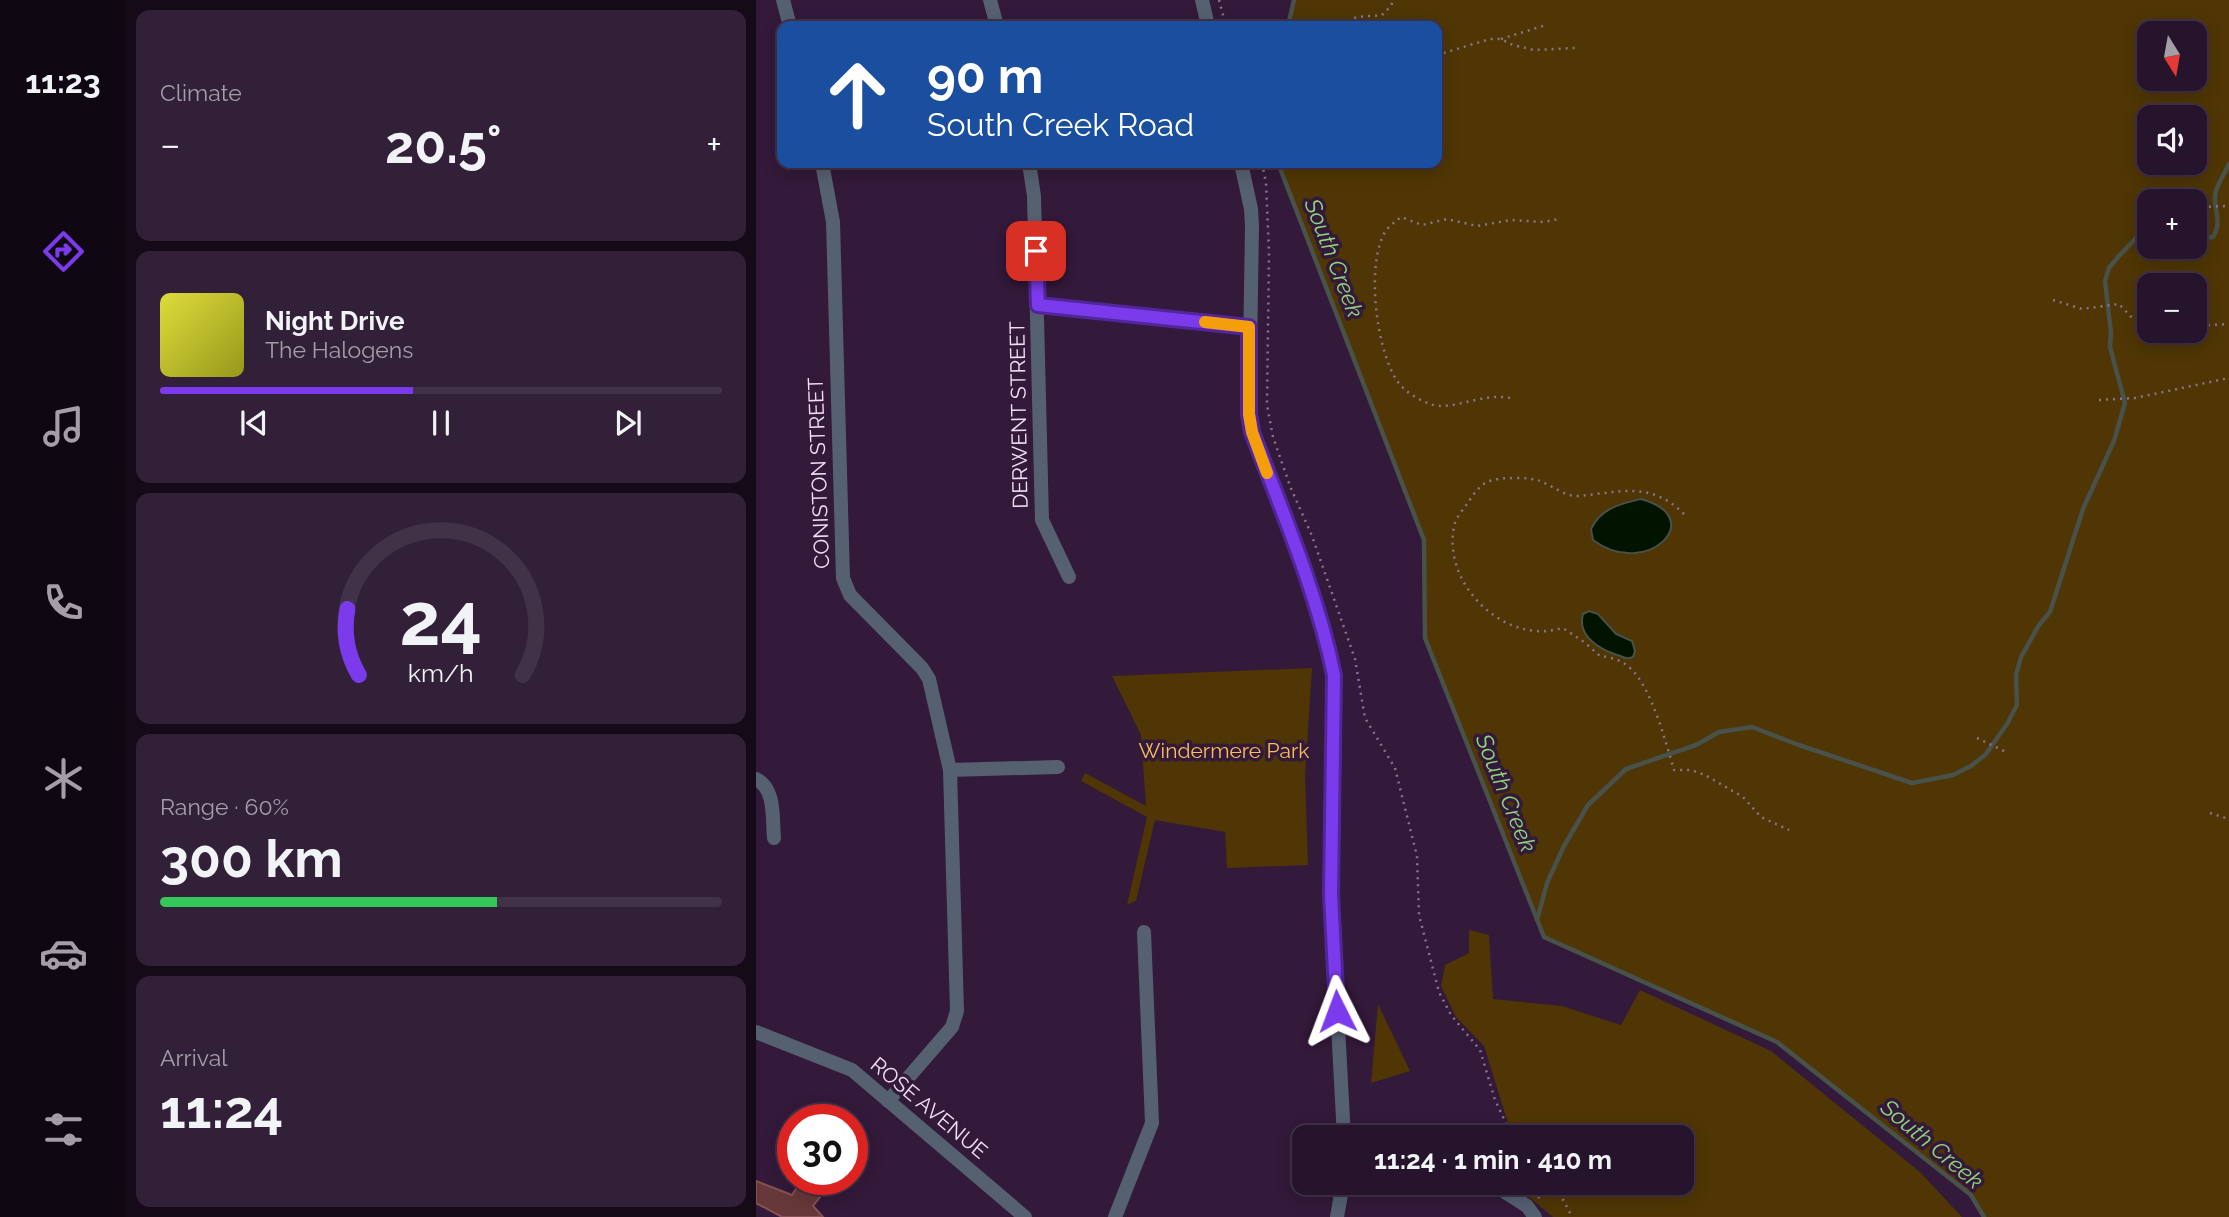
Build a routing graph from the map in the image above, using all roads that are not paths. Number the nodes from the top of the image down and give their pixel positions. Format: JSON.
{"nodes":[{"id":1,"x":783,"y":0,"type":"edge"},
{"id":2,"x":990,"y":0,"type":"edge"},
{"id":3,"x":1202,"y":0,"type":"edge"},
{"id":4,"x":788,"y":21,"type":"edge"},
{"id":5,"x":996,"y":21,"type":"edge"},
{"id":6,"x":1207,"y":21,"type":"edge"},
{"id":7,"x":823,"y":168,"type":"edge"},
{"id":8,"x":1030,"y":168,"type":"edge"},
{"id":9,"x":1242,"y":168,"type":"edge"},
{"id":10,"x":1038,"y":305,"type":"junction"},
{"id":11,"x":1249,"y":327,"type":"junction"},
{"id":12,"x":1069,"y":577,"type":"dead end"},
{"id":13,"x":1058,"y":767,"type":"dead end"},
{"id":14,"x":950,"y":770,"type":"junction"},
{"id":15,"x":756,"y":779,"type":"edge"},
{"id":16,"x":774,"y":838,"type":"dead end"},
{"id":17,"x":1143,"y":932,"type":"dead end"},
{"id":18,"x":756,"y":1032,"type":"edge"},
{"id":19,"x":888,"y":1101,"type":"junction"},
{"id":20,"x":1343,"y":1125,"type":"edge"},
{"id":21,"x":1341,"y":1195,"type":"edge"},
{"id":22,"x":1510,"y":1195,"type":"edge"},
{"id":23,"x":1025,"y":1217,"type":"edge"},
{"id":24,"x":1115,"y":1217,"type":"edge"},
{"id":25,"x":1337,"y":1217,"type":"edge"},
{"id":26,"x":1535,"y":1217,"type":"edge"}],
"edges":[{"from":1,"to":4,"type":"street"},
{"from":2,"to":5,"type":"street"},
{"from":3,"to":6,"type":"street"},
{"from":7,"to":14,"type":"street","name":"CONISTON STREET"},
{"from":8,"to":10,"type":"street","name":"DERWENT STREET"},
{"from":9,"to":11,"type":"street"},
{"from":10,"to":11,"type":"street"},
{"from":10,"to":12,"type":"street","name":"DERWENT STREET"},
{"from":11,"to":20,"type":"street"},
{"from":13,"to":14,"type":"street"},
{"from":14,"to":19,"type":"street","name":"CONISTON STREET"},
{"from":15,"to":16,"type":"street"},
{"from":17,"to":24,"type":"street"},
{"from":18,"to":19,"type":"street","name":"ROSE AVENUE"},
{"from":19,"to":23,"type":"street","name":"ROSE AVENUE"},
{"from":21,"to":25,"type":"street"},
{"from":22,"to":26,"type":"street"}]}
